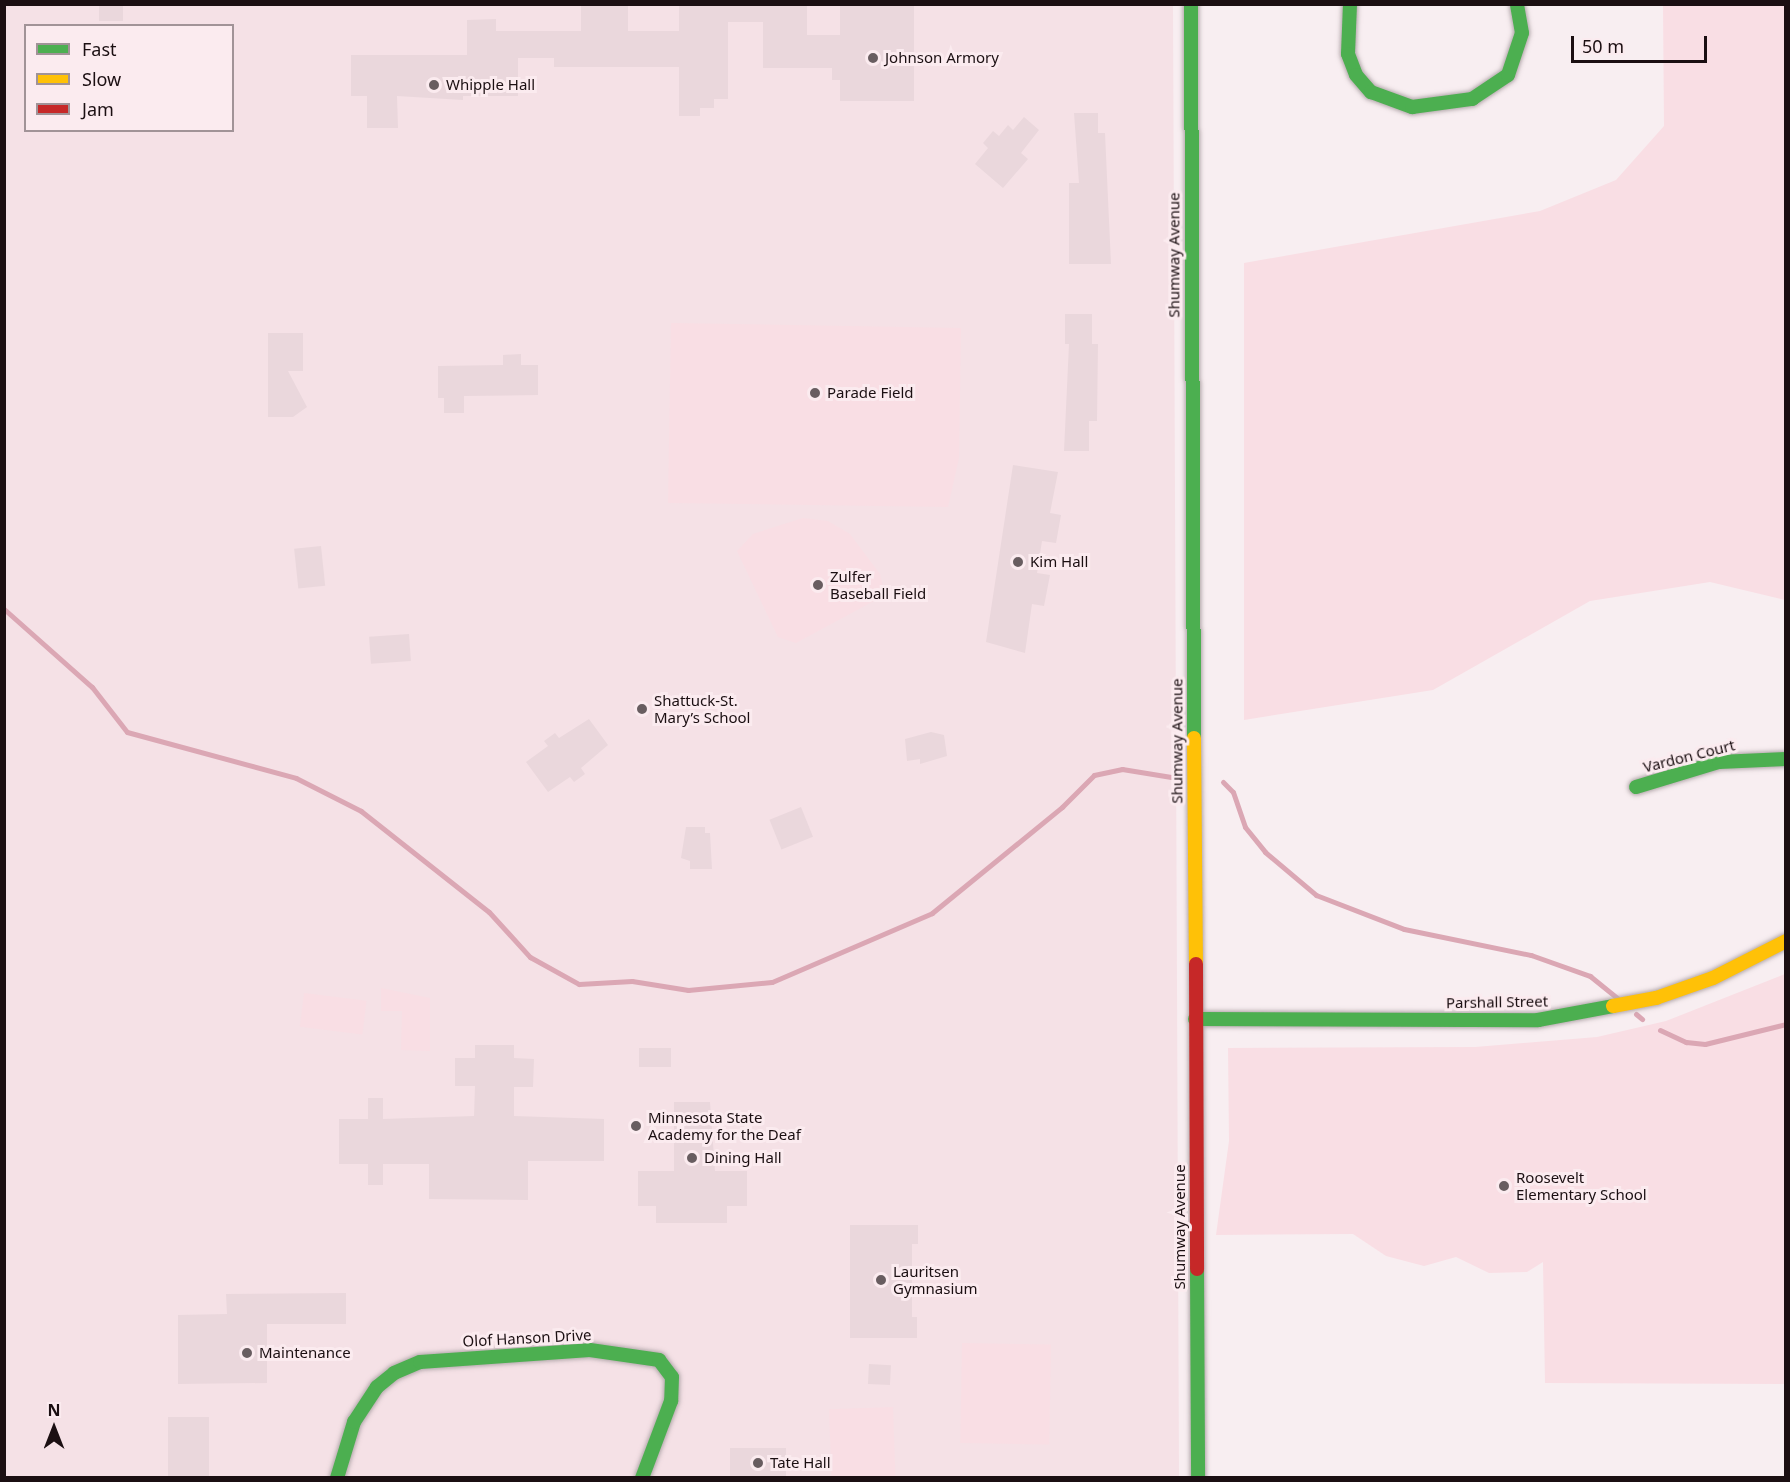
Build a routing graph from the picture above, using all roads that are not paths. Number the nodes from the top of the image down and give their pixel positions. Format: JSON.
{"nodes":[{"id":1,"x":1191,"y":4,"type":"edge"},
{"id":2,"x":1350,"y":4,"type":"edge"},
{"id":3,"x":1517,"y":4,"type":"edge"},
{"id":4,"x":1785,"y":759,"type":"edge"},
{"id":5,"x":1636,"y":787,"type":"dead end"},
{"id":6,"x":1785,"y":941,"type":"edge"},
{"id":7,"x":1195,"y":1019,"type":"junction"},
{"id":8,"x":337,"y":1478,"type":"edge"},
{"id":9,"x":642,"y":1478,"type":"edge"},
{"id":10,"x":1198,"y":1478,"type":"edge"}],
"edges":[{"from":1,"to":7,"type":"street","name":"Shumway Avenue"},
{"from":2,"to":3,"type":"street"},
{"from":4,"to":5,"type":"street","name":"Vardon Court"},
{"from":6,"to":7,"type":"street","name":"Parshall Street"},
{"from":7,"to":10,"type":"street","name":"Shumway Avenue"},
{"from":8,"to":9,"type":"street","name":"Olof Hanson Drive"}]}
